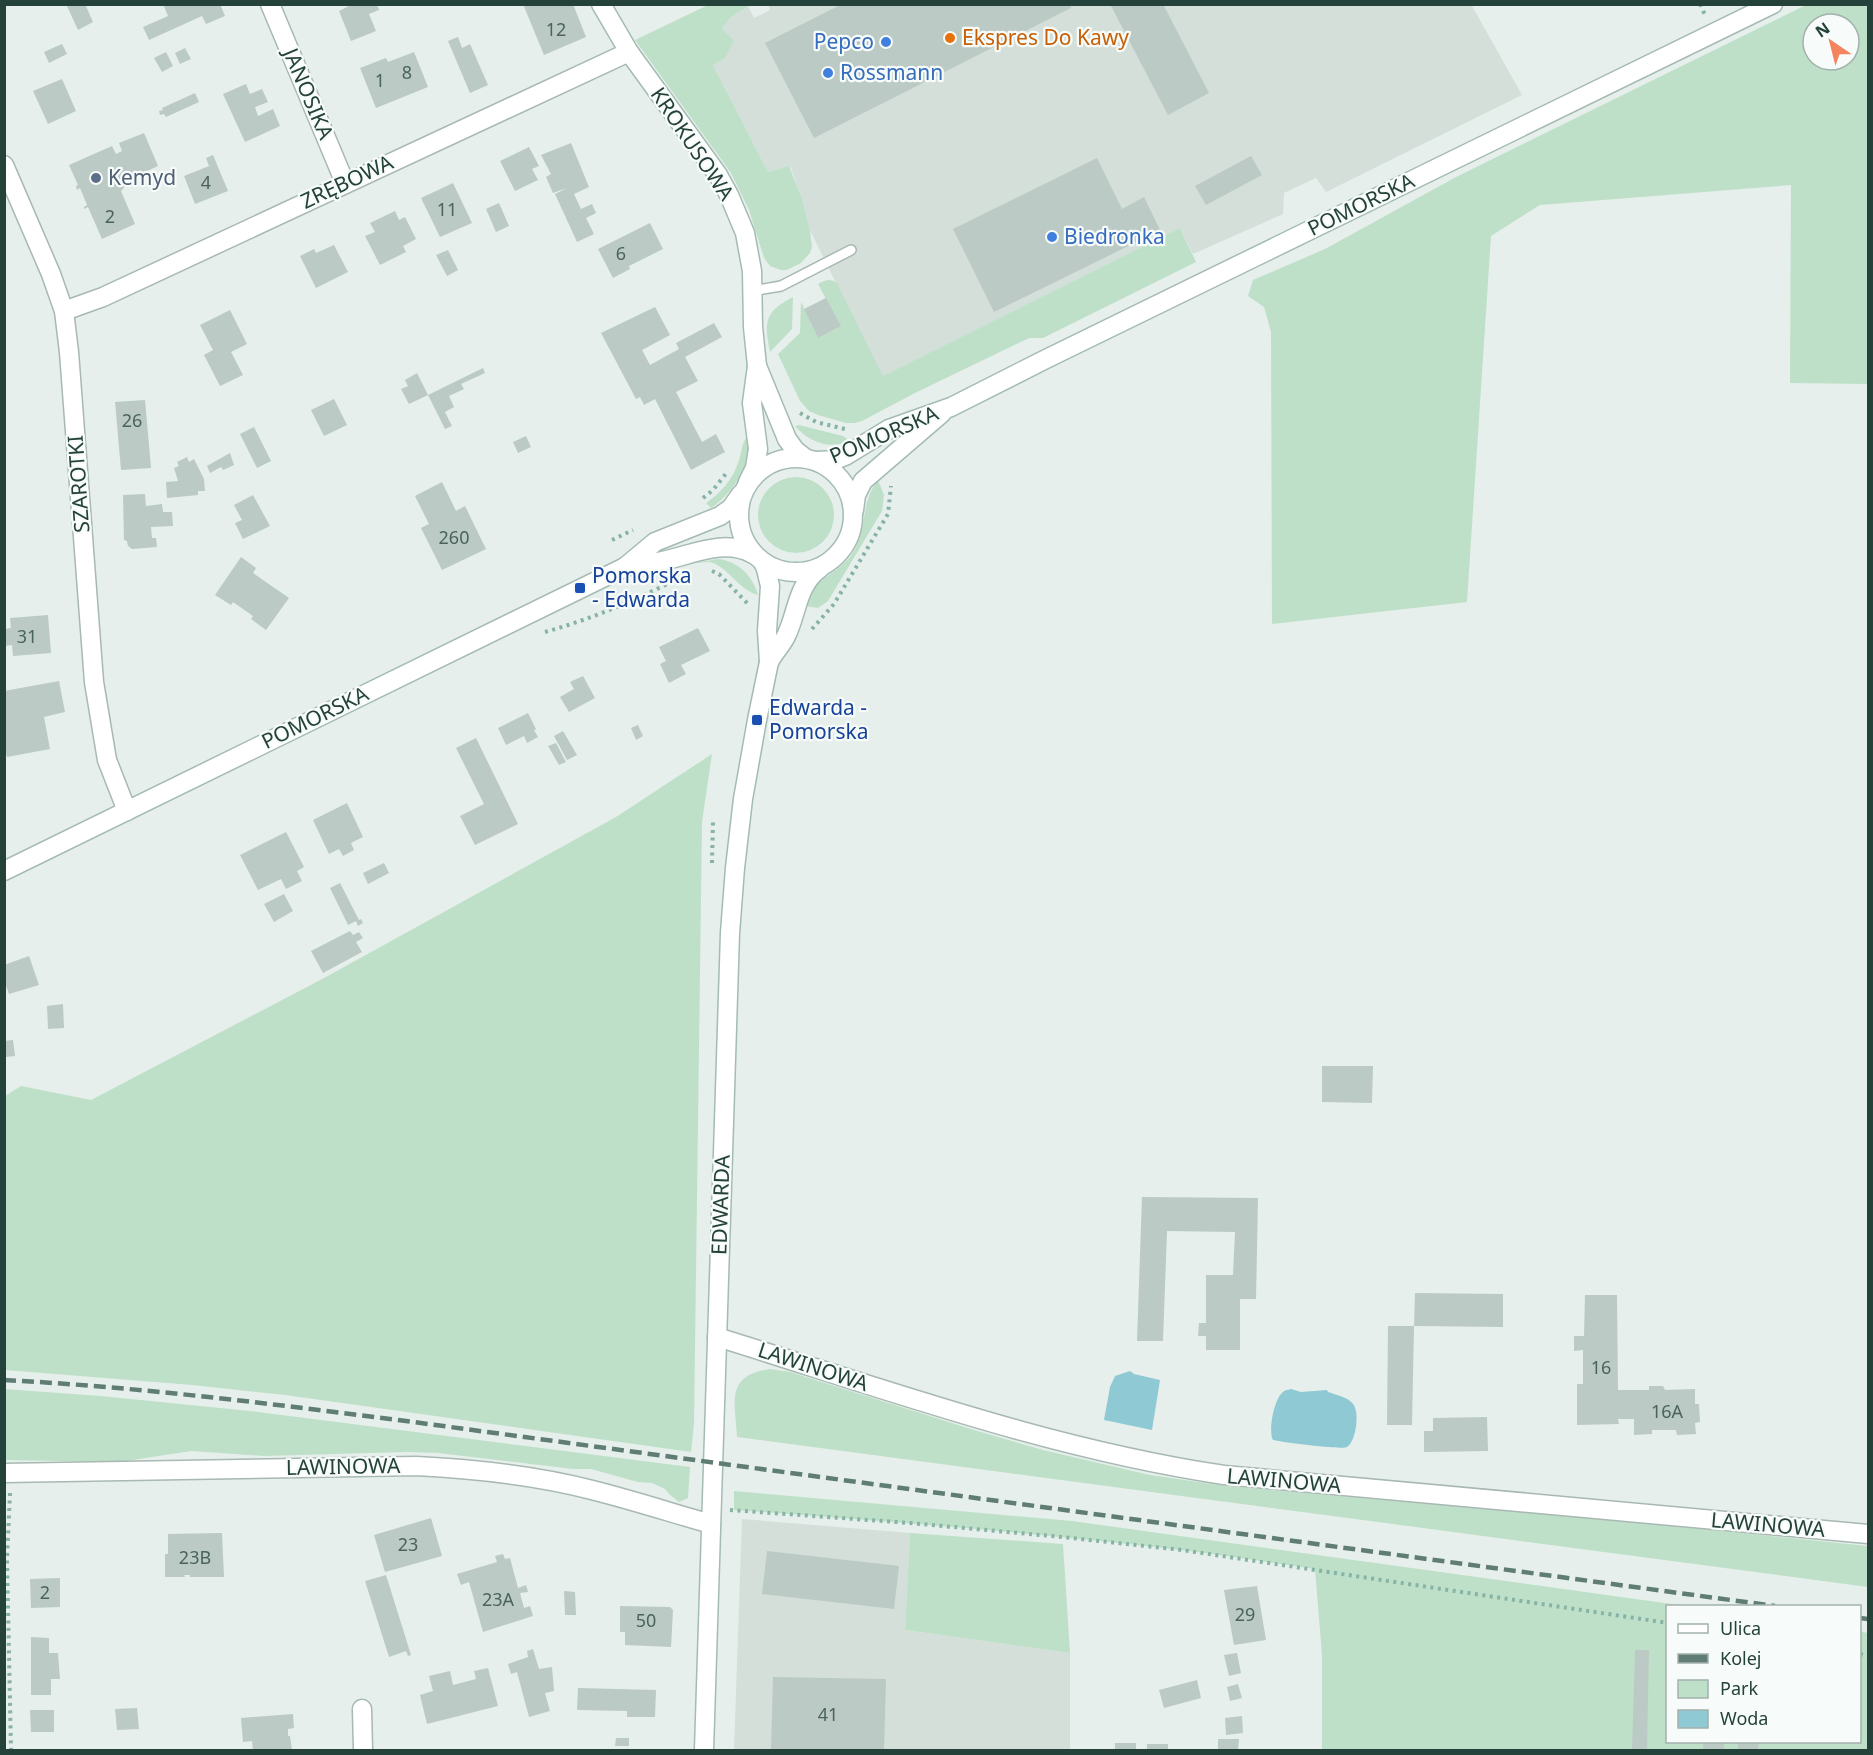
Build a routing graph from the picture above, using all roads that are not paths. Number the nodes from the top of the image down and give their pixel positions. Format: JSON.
{"nodes":[{"id":1,"x":270,"y":4,"type":"edge"},
{"id":2,"x":601,"y":4,"type":"edge"},
{"id":3,"x":1773,"y":4,"type":"edge"},
{"id":4,"x":629,"y":52,"type":"junction"},
{"id":5,"x":4,"y":165,"type":"edge"},
{"id":6,"x":345,"y":183,"type":"junction"},
{"id":7,"x":851,"y":250,"type":"dead end"},
{"id":8,"x":752,"y":291,"type":"junction"},
{"id":9,"x":64,"y":311,"type":"junction"},
{"id":10,"x":757,"y":366,"type":"junction"},
{"id":11,"x":951,"y":407,"type":"junction"},
{"id":12,"x":811,"y":460,"type":"junction"},
{"id":13,"x":745,"y":488,"type":"junction"},
{"id":14,"x":853,"y":511,"type":"junction"},
{"id":15,"x":758,"y":558,"type":"junction"},
{"id":16,"x":824,"y":565,"type":"junction"},
{"id":17,"x":625,"y":567,"type":"junction"},
{"id":18,"x":769,"y":662,"type":"junction"},
{"id":19,"x":127,"y":811,"type":"junction"},
{"id":20,"x":4,"y":871,"type":"edge"},
{"id":21,"x":717,"y":1337,"type":"junction"},
{"id":22,"x":9,"y":1473,"type":"edge"},
{"id":23,"x":711,"y":1517,"type":"junction"},
{"id":24,"x":1869,"y":1534,"type":"edge"},
{"id":25,"x":362,"y":1709,"type":"dead end"},
{"id":26,"x":363,"y":1750,"type":"edge"},
{"id":27,"x":705,"y":1750,"type":"edge"}],
"edges":[{"from":1,"to":6,"type":"street","name":"JANOSIKA"},
{"from":2,"to":4,"type":"street","name":"KROKUSOWA"},
{"from":3,"to":11,"type":"street","name":"POMORSKA"},
{"from":4,"to":6,"type":"street","name":"ZRĘBOWA"},
{"from":4,"to":8,"type":"street","name":"KROKUSOWA"},
{"from":5,"to":9,"type":"street","name":"SZAROTKI"},
{"from":6,"to":9,"type":"street","name":"ZRĘBOWA"},
{"from":7,"to":8,"type":"lane"},
{"from":8,"to":10,"type":"street","name":"KROKUSOWA"},
{"from":9,"to":19,"type":"street","name":"SZAROTKI"},
{"from":10,"to":12,"type":"street","name":"KROKUSOWA"},
{"from":10,"to":13,"type":"street","name":"KROKUSOWA"},
{"from":11,"to":12,"type":"street","name":"POMORSKA"},
{"from":11,"to":14,"type":"street","name":"POMORSKA"},
{"from":12,"to":13,"type":"street"},
{"from":12,"to":14,"type":"street"},
{"from":13,"to":15,"type":"street"},
{"from":13,"to":17,"type":"street","name":"POMORSKA"},
{"from":14,"to":16,"type":"street"},
{"from":15,"to":16,"type":"street"},
{"from":15,"to":17,"type":"street","name":"POMORSKA"},
{"from":15,"to":18,"type":"street","name":"EDWARDA"},
{"from":16,"to":18,"type":"street","name":"EDWARDA"},
{"from":17,"to":19,"type":"street","name":"POMORSKA"},
{"from":18,"to":21,"type":"street","name":"EDWARDA"},
{"from":19,"to":20,"type":"street","name":"POMORSKA"},
{"from":21,"to":23,"type":"street","name":"EDWARDA"},
{"from":21,"to":24,"type":"street","name":"LAWINOWA"},
{"from":22,"to":23,"type":"street","name":"LAWINOWA"},
{"from":23,"to":27,"type":"street","name":"EDWARDA"},
{"from":25,"to":26,"type":"street"}]}
